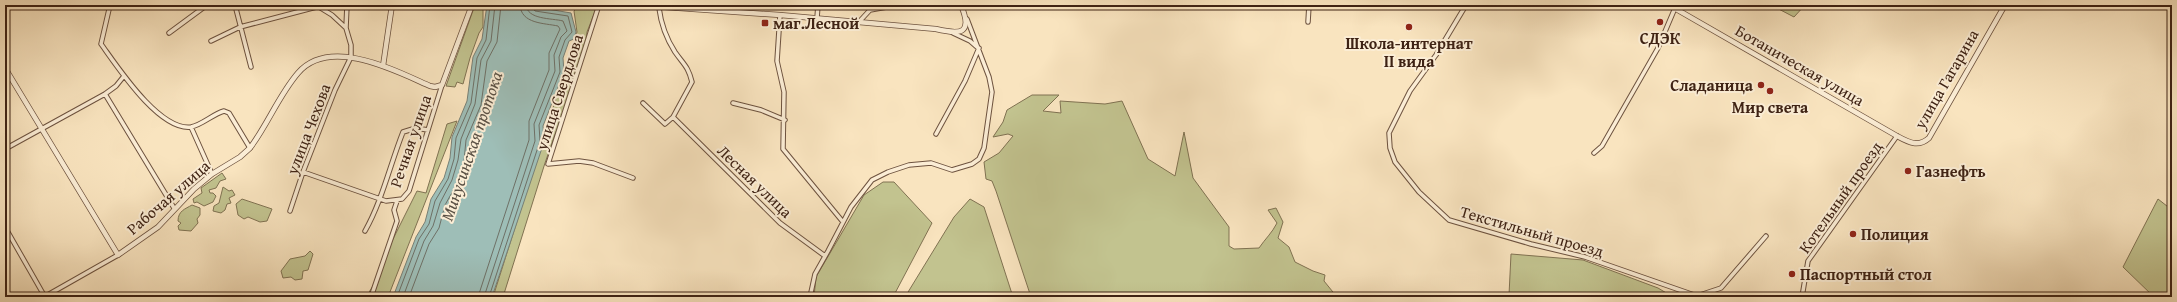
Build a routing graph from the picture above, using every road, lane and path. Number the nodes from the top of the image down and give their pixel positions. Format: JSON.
{"nodes":[{"id":1,"x":110,"y":5,"type":"edge"},
{"id":2,"x":207,"y":5,"type":"edge"},
{"id":3,"x":235,"y":5,"type":"edge"},
{"id":4,"x":324,"y":5,"type":"edge"},
{"id":5,"x":347,"y":5,"type":"edge"},
{"id":6,"x":392,"y":5,"type":"edge"},
{"id":7,"x":472,"y":5,"type":"edge"},
{"id":8,"x":601,"y":5,"type":"edge"},
{"id":9,"x":636,"y":5,"type":"edge"},
{"id":10,"x":818,"y":5,"type":"edge"},
{"id":11,"x":898,"y":5,"type":"edge"},
{"id":12,"x":961,"y":5,"type":"edge"},
{"id":13,"x":1309,"y":5,"type":"edge"},
{"id":14,"x":1466,"y":5,"type":"edge"},
{"id":15,"x":1670,"y":5,"type":"edge"},
{"id":16,"x":2005,"y":5,"type":"edge"},
{"id":17,"x":317,"y":6,"type":"edge"},
{"id":18,"x":659,"y":8,"type":"junction"},
{"id":19,"x":1675,"y":8,"type":"junction"},
{"id":20,"x":780,"y":15,"type":"junction"},
{"id":21,"x":817,"y":18,"type":"junction"},
{"id":22,"x":967,"y":19,"type":"junction"},
{"id":23,"x":1308,"y":22,"type":"dead end"},
{"id":24,"x":858,"y":23,"type":"junction"},
{"id":25,"x":240,"y":27,"type":"junction"},
{"id":26,"x":346,"y":28,"type":"junction"},
{"id":27,"x":169,"y":33,"type":"dead end"},
{"id":28,"x":953,"y":33,"type":"junction"},
{"id":29,"x":211,"y":41,"type":"dead end"},
{"id":30,"x":978,"y":48,"type":"junction"},
{"id":31,"x":351,"y":57,"type":"junction"},
{"id":32,"x":384,"y":66,"type":"junction"},
{"id":33,"x":251,"y":67,"type":"dead end"},
{"id":34,"x":5,"y":68,"type":"edge"},
{"id":35,"x":124,"y":76,"type":"junction"},
{"id":36,"x":442,"y":85,"type":"junction"},
{"id":37,"x":105,"y":94,"type":"junction"},
{"id":38,"x":643,"y":103,"type":"dead end"},
{"id":39,"x":733,"y":103,"type":"dead end"},
{"id":40,"x":673,"y":117,"type":"junction"},
{"id":41,"x":785,"y":120,"type":"junction"},
{"id":42,"x":191,"y":127,"type":"junction"},
{"id":43,"x":42,"y":129,"type":"junction"},
{"id":44,"x":428,"y":130,"type":"junction"},
{"id":45,"x":936,"y":134,"type":"dead end"},
{"id":46,"x":1897,"y":136,"type":"junction"},
{"id":47,"x":1920,"y":144,"type":"joint"},
{"id":48,"x":250,"y":148,"type":"junction"},
{"id":49,"x":5,"y":149,"type":"edge"},
{"id":50,"x":1594,"y":153,"type":"dead end"},
{"id":51,"x":303,"y":172,"type":"junction"},
{"id":52,"x":212,"y":174,"type":"junction"},
{"id":53,"x":633,"y":178,"type":"dead end"},
{"id":54,"x":379,"y":198,"type":"junction"},
{"id":55,"x":397,"y":201,"type":"junction"},
{"id":56,"x":174,"y":208,"type":"junction"},
{"id":57,"x":290,"y":211,"type":"dead end"},
{"id":58,"x":844,"y":222,"type":"junction"},
{"id":59,"x":5,"y":226,"type":"edge"},
{"id":60,"x":365,"y":231,"type":"dead end"},
{"id":61,"x":1766,"y":236,"type":"dead end"},
{"id":62,"x":118,"y":255,"type":"junction"},
{"id":63,"x":825,"y":256,"type":"junction"},
{"id":64,"x":45,"y":297,"type":"edge"},
{"id":65,"x":371,"y":297,"type":"edge"},
{"id":66,"x":810,"y":297,"type":"edge"},
{"id":67,"x":1802,"y":297,"type":"edge"}],
"edges":[{"from":1,"to":35,"type":"street"},
{"from":2,"to":27,"type":"street"},
{"from":3,"to":25,"type":"street"},
{"from":4,"to":17,"type":"street"},
{"from":5,"to":26,"type":"street"},
{"from":6,"to":32,"type":"street"},
{"from":7,"to":36,"type":"street"},
{"from":8,"to":53,"type":"street","name":"улица Свердлова"},
{"from":9,"to":18,"type":"street"},
{"from":10,"to":21,"type":"street"},
{"from":11,"to":24,"type":"street"},
{"from":12,"to":22,"type":"street"},
{"from":13,"to":23,"type":"street"},
{"from":14,"to":61,"type":"street","name":"Текстильный проезд"},
{"from":15,"to":19,"type":"street","name":"Ботаническая улица"},
{"from":16,"to":47,"type":"street","name":"улица Гагарина"},
{"from":17,"to":25,"type":"street"},
{"from":17,"to":26,"type":"street"},
{"from":18,"to":20,"type":"street"},
{"from":18,"to":40,"type":"street"},
{"from":19,"to":46,"type":"street","name":"Ботаническая улица"},
{"from":19,"to":50,"type":"street"},
{"from":20,"to":21,"type":"street"},
{"from":20,"to":41,"type":"street"},
{"from":21,"to":24,"type":"street"},
{"from":22,"to":28,"type":"street"},
{"from":22,"to":30,"type":"street"},
{"from":24,"to":28,"type":"street"},
{"from":25,"to":29,"type":"street"},
{"from":25,"to":33,"type":"street"},
{"from":26,"to":31,"type":"street"},
{"from":28,"to":30,"type":"street"},
{"from":30,"to":45,"type":"street"},
{"from":30,"to":58,"type":"street"},
{"from":31,"to":32,"type":"street"},
{"from":31,"to":48,"type":"street","name":"Рабочая улица"},
{"from":31,"to":51,"type":"street","name":"улица Чехова"},
{"from":32,"to":36,"type":"street"},
{"from":34,"to":43,"type":"street"},
{"from":35,"to":37,"type":"street"},
{"from":35,"to":42,"type":"street"},
{"from":36,"to":44,"type":"street","name":"Речная улица"},
{"from":37,"to":43,"type":"street"},
{"from":37,"to":56,"type":"street"},
{"from":38,"to":40,"type":"street"},
{"from":39,"to":41,"type":"street"},
{"from":40,"to":63,"type":"street","name":"Лесная улица"},
{"from":41,"to":58,"type":"street"},
{"from":42,"to":48,"type":"street"},
{"from":42,"to":52,"type":"street"},
{"from":43,"to":49,"type":"street"},
{"from":43,"to":62,"type":"street"},
{"from":44,"to":54,"type":"street"},
{"from":44,"to":55,"type":"street","name":"Речная улица"},
{"from":46,"to":47,"type":"street","name":"Ботаническая улица"},
{"from":46,"to":67,"type":"street","name":"Котельный проезд"},
{"from":48,"to":52,"type":"street","name":"Рабочая улица"},
{"from":51,"to":54,"type":"street"},
{"from":51,"to":57,"type":"street","name":"улица Чехова"},
{"from":52,"to":56,"type":"street","name":"Рабочая улица"},
{"from":54,"to":55,"type":"street"},
{"from":54,"to":60,"type":"street"},
{"from":55,"to":65,"type":"street"},
{"from":56,"to":62,"type":"street","name":"Рабочая улица"},
{"from":58,"to":63,"type":"street"},
{"from":59,"to":64,"type":"street"},
{"from":62,"to":64,"type":"street","name":"Рабочая улица"},
{"from":63,"to":66,"type":"street"}]}
